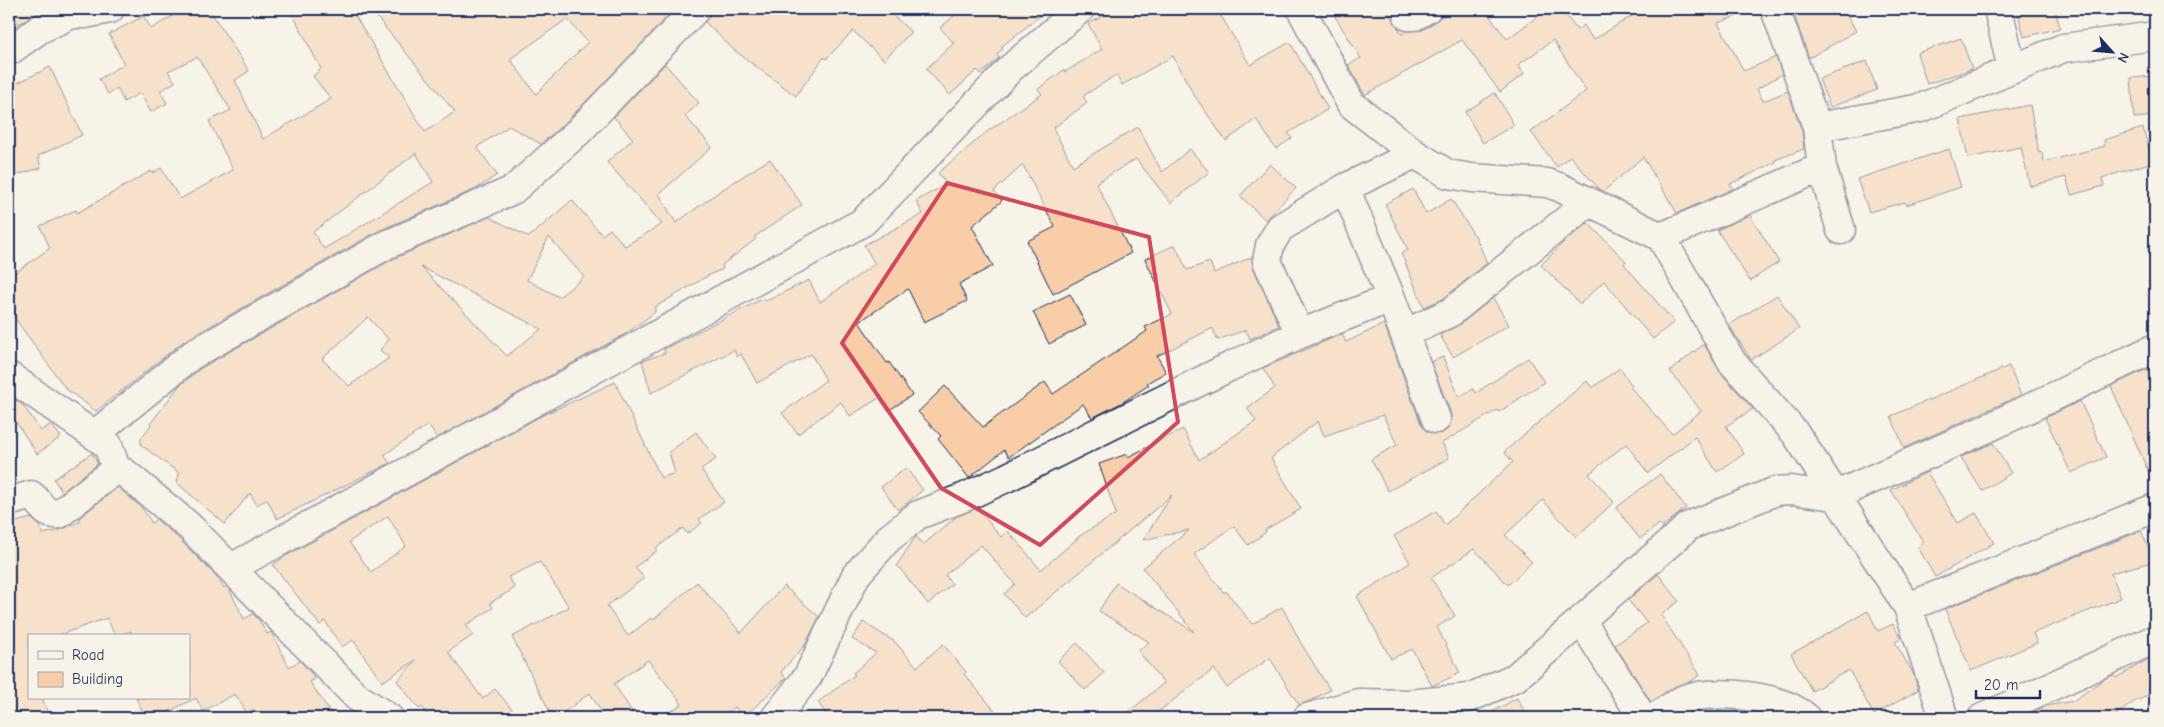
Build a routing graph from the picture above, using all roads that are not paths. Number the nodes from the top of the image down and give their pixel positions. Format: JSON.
{"nodes":[{"id":1,"x":110,"y":9,"type":"edge"},
{"id":2,"x":696,"y":9,"type":"edge"},
{"id":3,"x":1080,"y":9,"type":"edge"},
{"id":4,"x":1301,"y":9,"type":"edge"},
{"id":5,"x":1775,"y":9,"type":"edge"},
{"id":6,"x":1998,"y":9,"type":"edge"},
{"id":7,"x":71,"y":11,"type":"edge"},
{"id":8,"x":2155,"y":36,"type":"edge"},
{"id":9,"x":9,"y":50,"type":"edge"},
{"id":10,"x":2012,"y":69,"type":"junction"},
{"id":11,"x":1817,"y":127,"type":"junction"},
{"id":12,"x":1415,"y":154,"type":"junction"},
{"id":13,"x":1822,"y":168,"type":"junction"},
{"id":14,"x":1345,"y":188,"type":"junction"},
{"id":15,"x":1590,"y":202,"type":"junction"},
{"id":16,"x":1841,"y":230,"type":"dead end"},
{"id":17,"x":1661,"y":237,"type":"junction"},
{"id":18,"x":1391,"y":298,"type":"junction"},
{"id":19,"x":1300,"y":334,"type":"junction"},
{"id":20,"x":1405,"y":334,"type":"junction"},
{"id":21,"x":2155,"y":348,"type":"edge"},
{"id":22,"x":9,"y":376,"type":"edge"},
{"id":23,"x":1436,"y":419,"type":"dead end"},
{"id":24,"x":94,"y":435,"type":"junction"},
{"id":25,"x":116,"y":469,"type":"junction"},
{"id":26,"x":1834,"y":496,"type":"junction"},
{"id":27,"x":9,"y":502,"type":"edge"},
{"id":28,"x":2155,"y":508,"type":"edge"},
{"id":29,"x":231,"y":568,"type":"junction"},
{"id":30,"x":1908,"y":607,"type":"junction"},
{"id":31,"x":1581,"y":620,"type":"junction"},
{"id":32,"x":2155,"y":639,"type":"edge"},
{"id":33,"x":389,"y":718,"type":"edge"},
{"id":34,"x":775,"y":718,"type":"edge"},
{"id":35,"x":1307,"y":718,"type":"edge"},
{"id":36,"x":1645,"y":718,"type":"edge"},
{"id":37,"x":1654,"y":718,"type":"edge"},
{"id":38,"x":1807,"y":718,"type":"edge"},
{"id":39,"x":1944,"y":718,"type":"edge"},
{"id":40,"x":1982,"y":718,"type":"edge"}],
"edges":[{"from":1,"to":7,"type":"street"},
{"from":2,"to":24,"type":"street"},
{"from":3,"to":29,"type":"street"},
{"from":4,"to":12,"type":"street"},
{"from":5,"to":11,"type":"street"},
{"from":6,"to":10,"type":"street"},
{"from":7,"to":9,"type":"street"},
{"from":8,"to":10,"type":"street"},
{"from":10,"to":11,"type":"street"},
{"from":11,"to":13,"type":"street"},
{"from":12,"to":14,"type":"street"},
{"from":12,"to":15,"type":"street"},
{"from":13,"to":16,"type":"street"},
{"from":13,"to":17,"type":"street"},
{"from":14,"to":18,"type":"street"},
{"from":14,"to":19,"type":"street"},
{"from":15,"to":17,"type":"street"},
{"from":15,"to":20,"type":"street"},
{"from":17,"to":26,"type":"street"},
{"from":18,"to":19,"type":"street"},
{"from":18,"to":20,"type":"street"},
{"from":19,"to":34,"type":"street"},
{"from":20,"to":23,"type":"street"},
{"from":21,"to":26,"type":"street"},
{"from":22,"to":24,"type":"street"},
{"from":24,"to":25,"type":"street"},
{"from":25,"to":27,"type":"street"},
{"from":25,"to":29,"type":"street"},
{"from":26,"to":30,"type":"street"},
{"from":26,"to":31,"type":"street"},
{"from":28,"to":30,"type":"street"},
{"from":29,"to":33,"type":"street"},
{"from":30,"to":39,"type":"street"},
{"from":31,"to":35,"type":"street"},
{"from":31,"to":36,"type":"street"},
{"from":32,"to":40,"type":"street"},
{"from":37,"to":38,"type":"street"}]}
